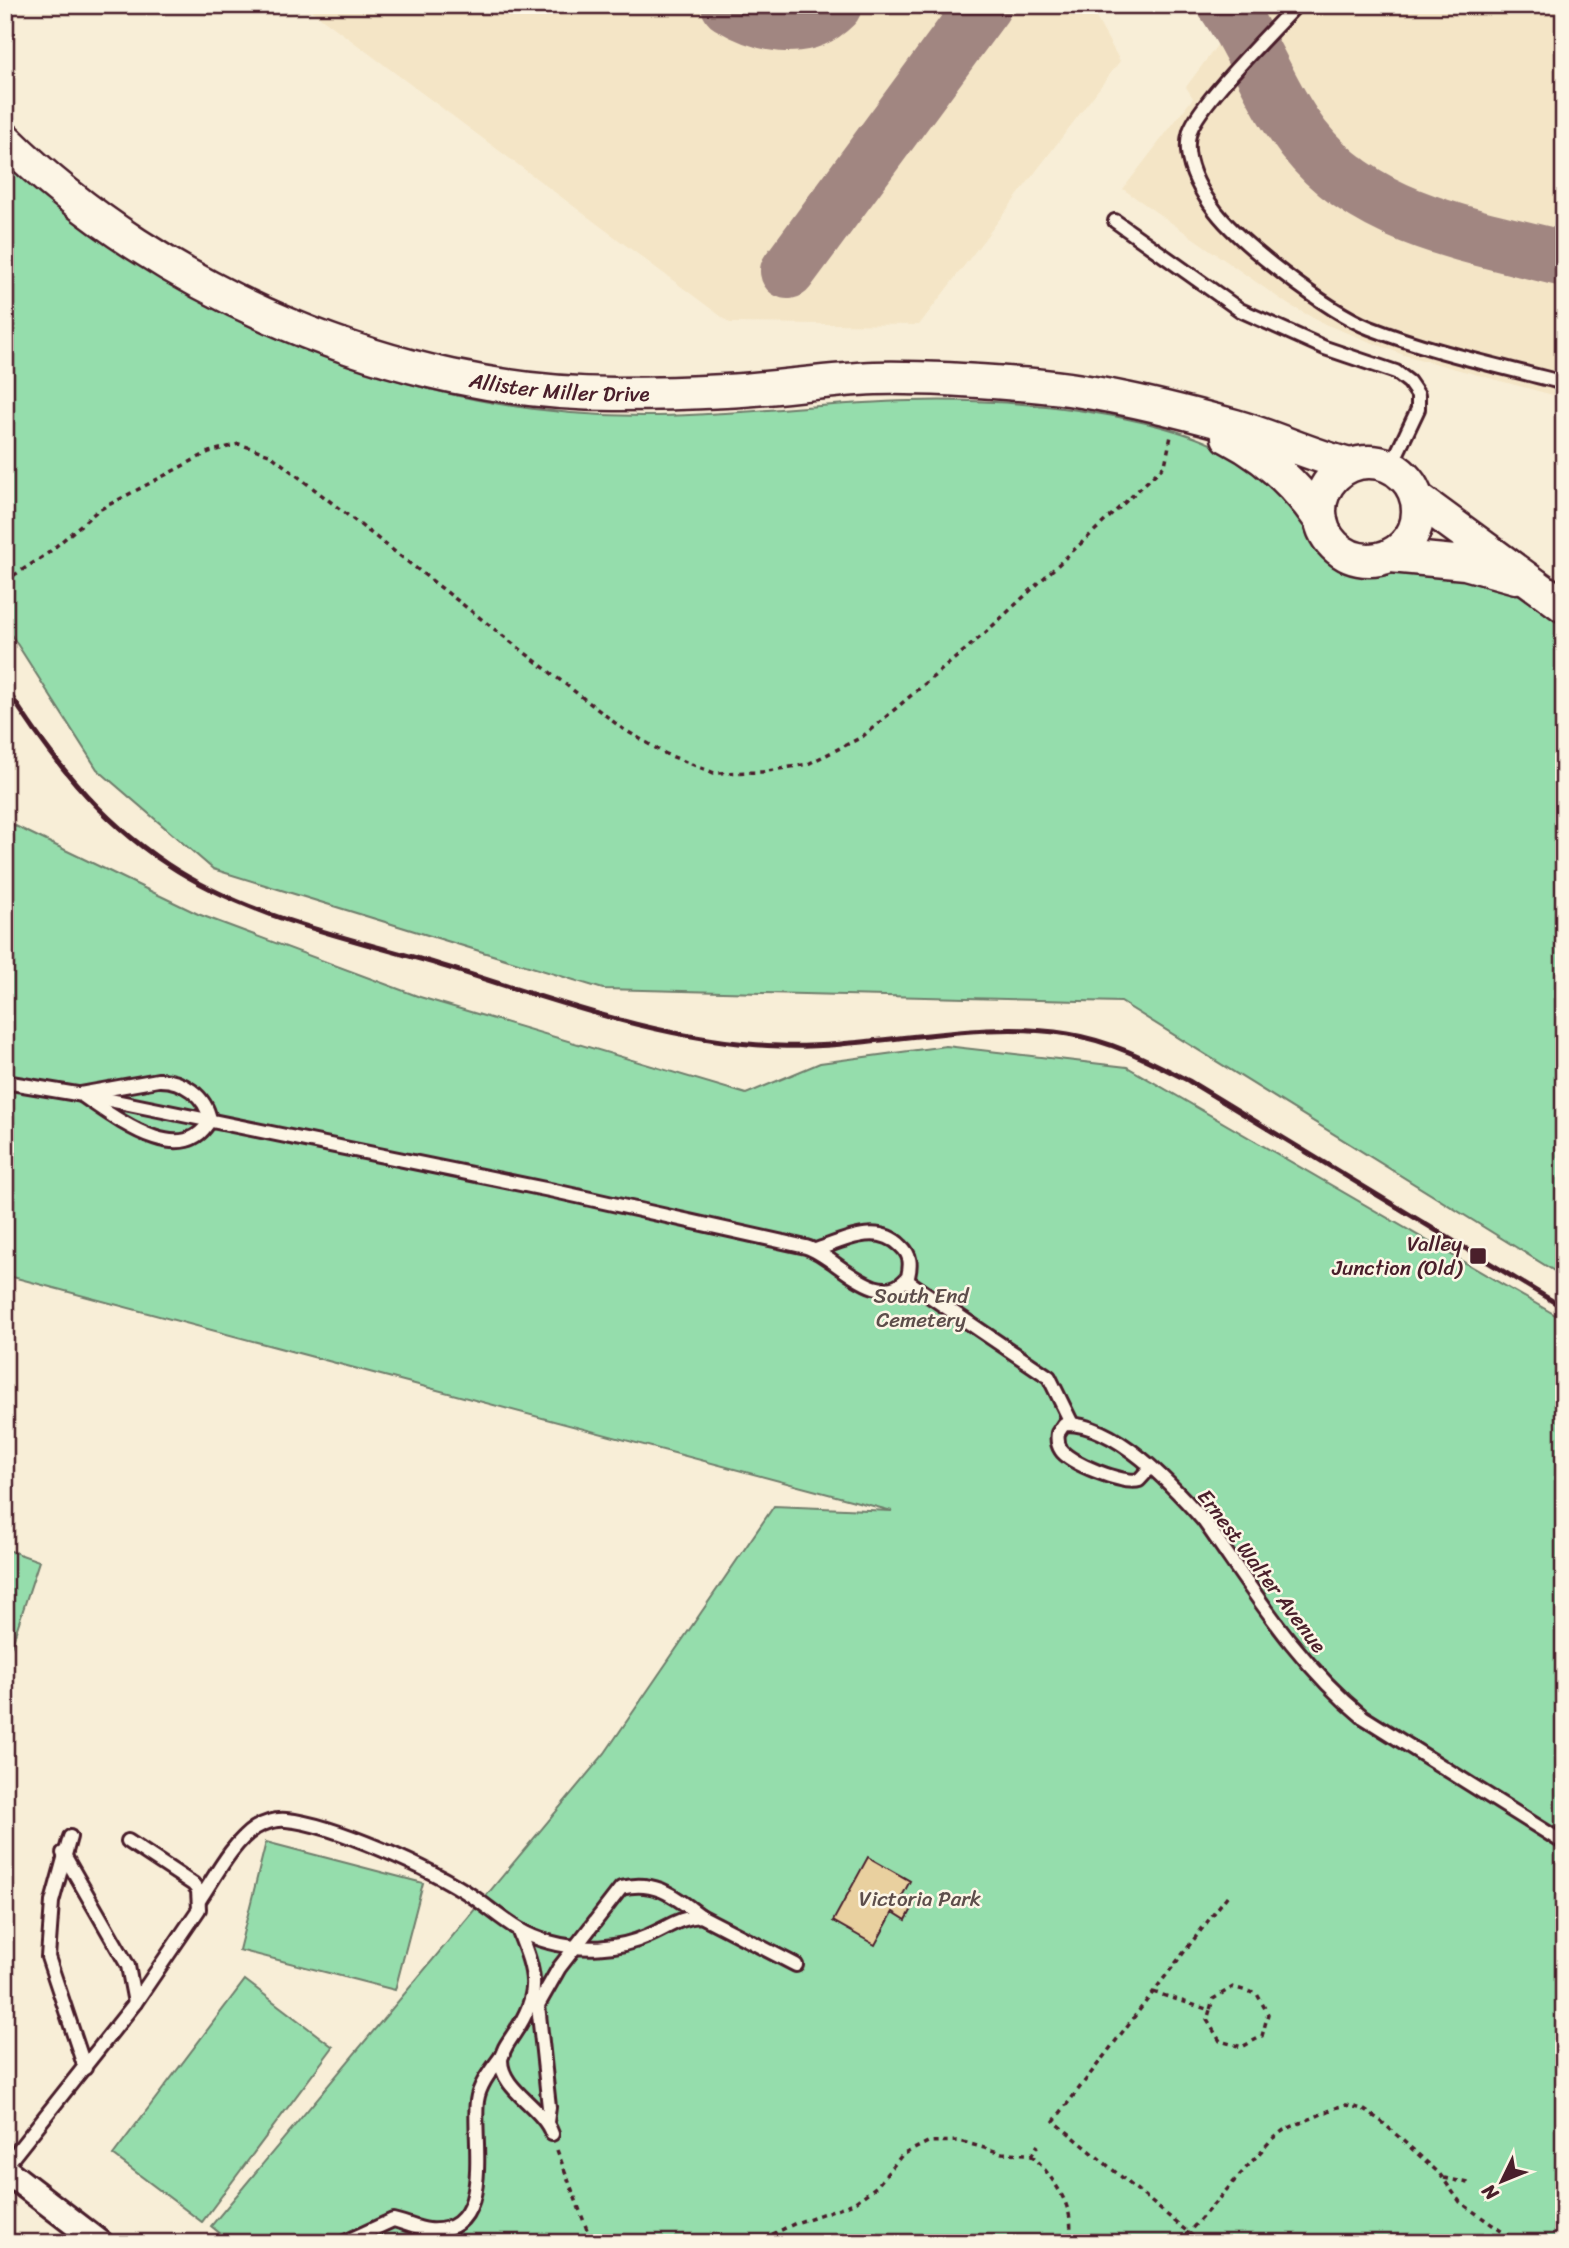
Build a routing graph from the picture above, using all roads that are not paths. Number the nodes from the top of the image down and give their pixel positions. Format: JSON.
{"nodes":[{"id":1,"x":1296,"y":5,"type":"edge"},
{"id":2,"x":5,"y":139,"type":"edge"},
{"id":3,"x":1115,"y":221,"type":"dead end"},
{"id":4,"x":1564,"y":383,"type":"edge"},
{"id":5,"x":1176,"y":412,"type":"junction"},
{"id":6,"x":1350,"y":465,"type":"junction"},
{"id":7,"x":1391,"y":466,"type":"junction"},
{"id":8,"x":1418,"y":499,"type":"junction"},
{"id":9,"x":1321,"y":521,"type":"junction"},
{"id":10,"x":1391,"y":556,"type":"junction"},
{"id":11,"x":1528,"y":580,"type":"junction"},
{"id":12,"x":1564,"y":606,"type":"edge"},
{"id":13,"x":5,"y":1082,"type":"edge"},
{"id":14,"x":80,"y":1094,"type":"junction"},
{"id":15,"x":210,"y":1121,"type":"junction"},
{"id":16,"x":816,"y":1250,"type":"junction"},
{"id":17,"x":906,"y":1280,"type":"junction"},
{"id":18,"x":1069,"y":1424,"type":"junction"},
{"id":19,"x":1151,"y":1467,"type":"junction"},
{"id":20,"x":70,"y":1837,"type":"dead end"},
{"id":21,"x":128,"y":1841,"type":"dead end"},
{"id":22,"x":1564,"y":1843,"type":"edge"},
{"id":23,"x":63,"y":1853,"type":"junction"},
{"id":24,"x":200,"y":1899,"type":"junction"},
{"id":25,"x":701,"y":1916,"type":"junction"},
{"id":26,"x":519,"y":1932,"type":"junction"},
{"id":27,"x":577,"y":1947,"type":"junction"},
{"id":28,"x":796,"y":1965,"type":"dead end"},
{"id":29,"x":135,"y":2003,"type":"junction"},
{"id":30,"x":503,"y":2054,"type":"junction"},
{"id":31,"x":85,"y":2068,"type":"junction"},
{"id":32,"x":5,"y":2169,"type":"edge"},
{"id":33,"x":86,"y":2239,"type":"edge"},
{"id":34,"x":343,"y":2243,"type":"edge"}],
"edges":[{"from":1,"to":4,"type":"lane"},
{"from":2,"to":5,"type":"street","name":"Allister Miller Drive"},
{"from":3,"to":7,"type":"lane"},
{"from":5,"to":6,"type":"street","name":"Allister Miller Drive"},
{"from":5,"to":9,"type":"street","name":"Allister Miller Drive"},
{"from":6,"to":7,"type":"street"},
{"from":6,"to":9,"type":"street"},
{"from":7,"to":8,"type":"street"},
{"from":8,"to":10,"type":"street"},
{"from":8,"to":11,"type":"street"},
{"from":9,"to":10,"type":"street"},
{"from":10,"to":11,"type":"street"},
{"from":11,"to":12,"type":"street"},
{"from":13,"to":14,"type":"lane"},
{"from":14,"to":15,"type":"lane"},
{"from":14,"to":15,"type":"lane"},
{"from":14,"to":15,"type":"lane"},
{"from":15,"to":16,"type":"lane"},
{"from":16,"to":17,"type":"lane"},
{"from":16,"to":17,"type":"lane"},
{"from":17,"to":18,"type":"lane"},
{"from":18,"to":19,"type":"lane","name":"Ernest Walter Avenue"},
{"from":18,"to":19,"type":"lane"},
{"from":19,"to":22,"type":"lane","name":"Ernest Walter Avenue"},
{"from":20,"to":23,"type":"lane"},
{"from":21,"to":24,"type":"lane"},
{"from":23,"to":29,"type":"lane"},
{"from":23,"to":31,"type":"lane"},
{"from":24,"to":26,"type":"lane"},
{"from":24,"to":29,"type":"lane"},
{"from":25,"to":27,"type":"lane"},
{"from":25,"to":27,"type":"lane"},
{"from":25,"to":28,"type":"lane"},
{"from":26,"to":27,"type":"lane"},
{"from":26,"to":30,"type":"lane"},
{"from":27,"to":30,"type":"lane"},
{"from":29,"to":31,"type":"lane"},
{"from":30,"to":34,"type":"lane"},
{"from":31,"to":32,"type":"lane"},
{"from":32,"to":33,"type":"street"}]}
